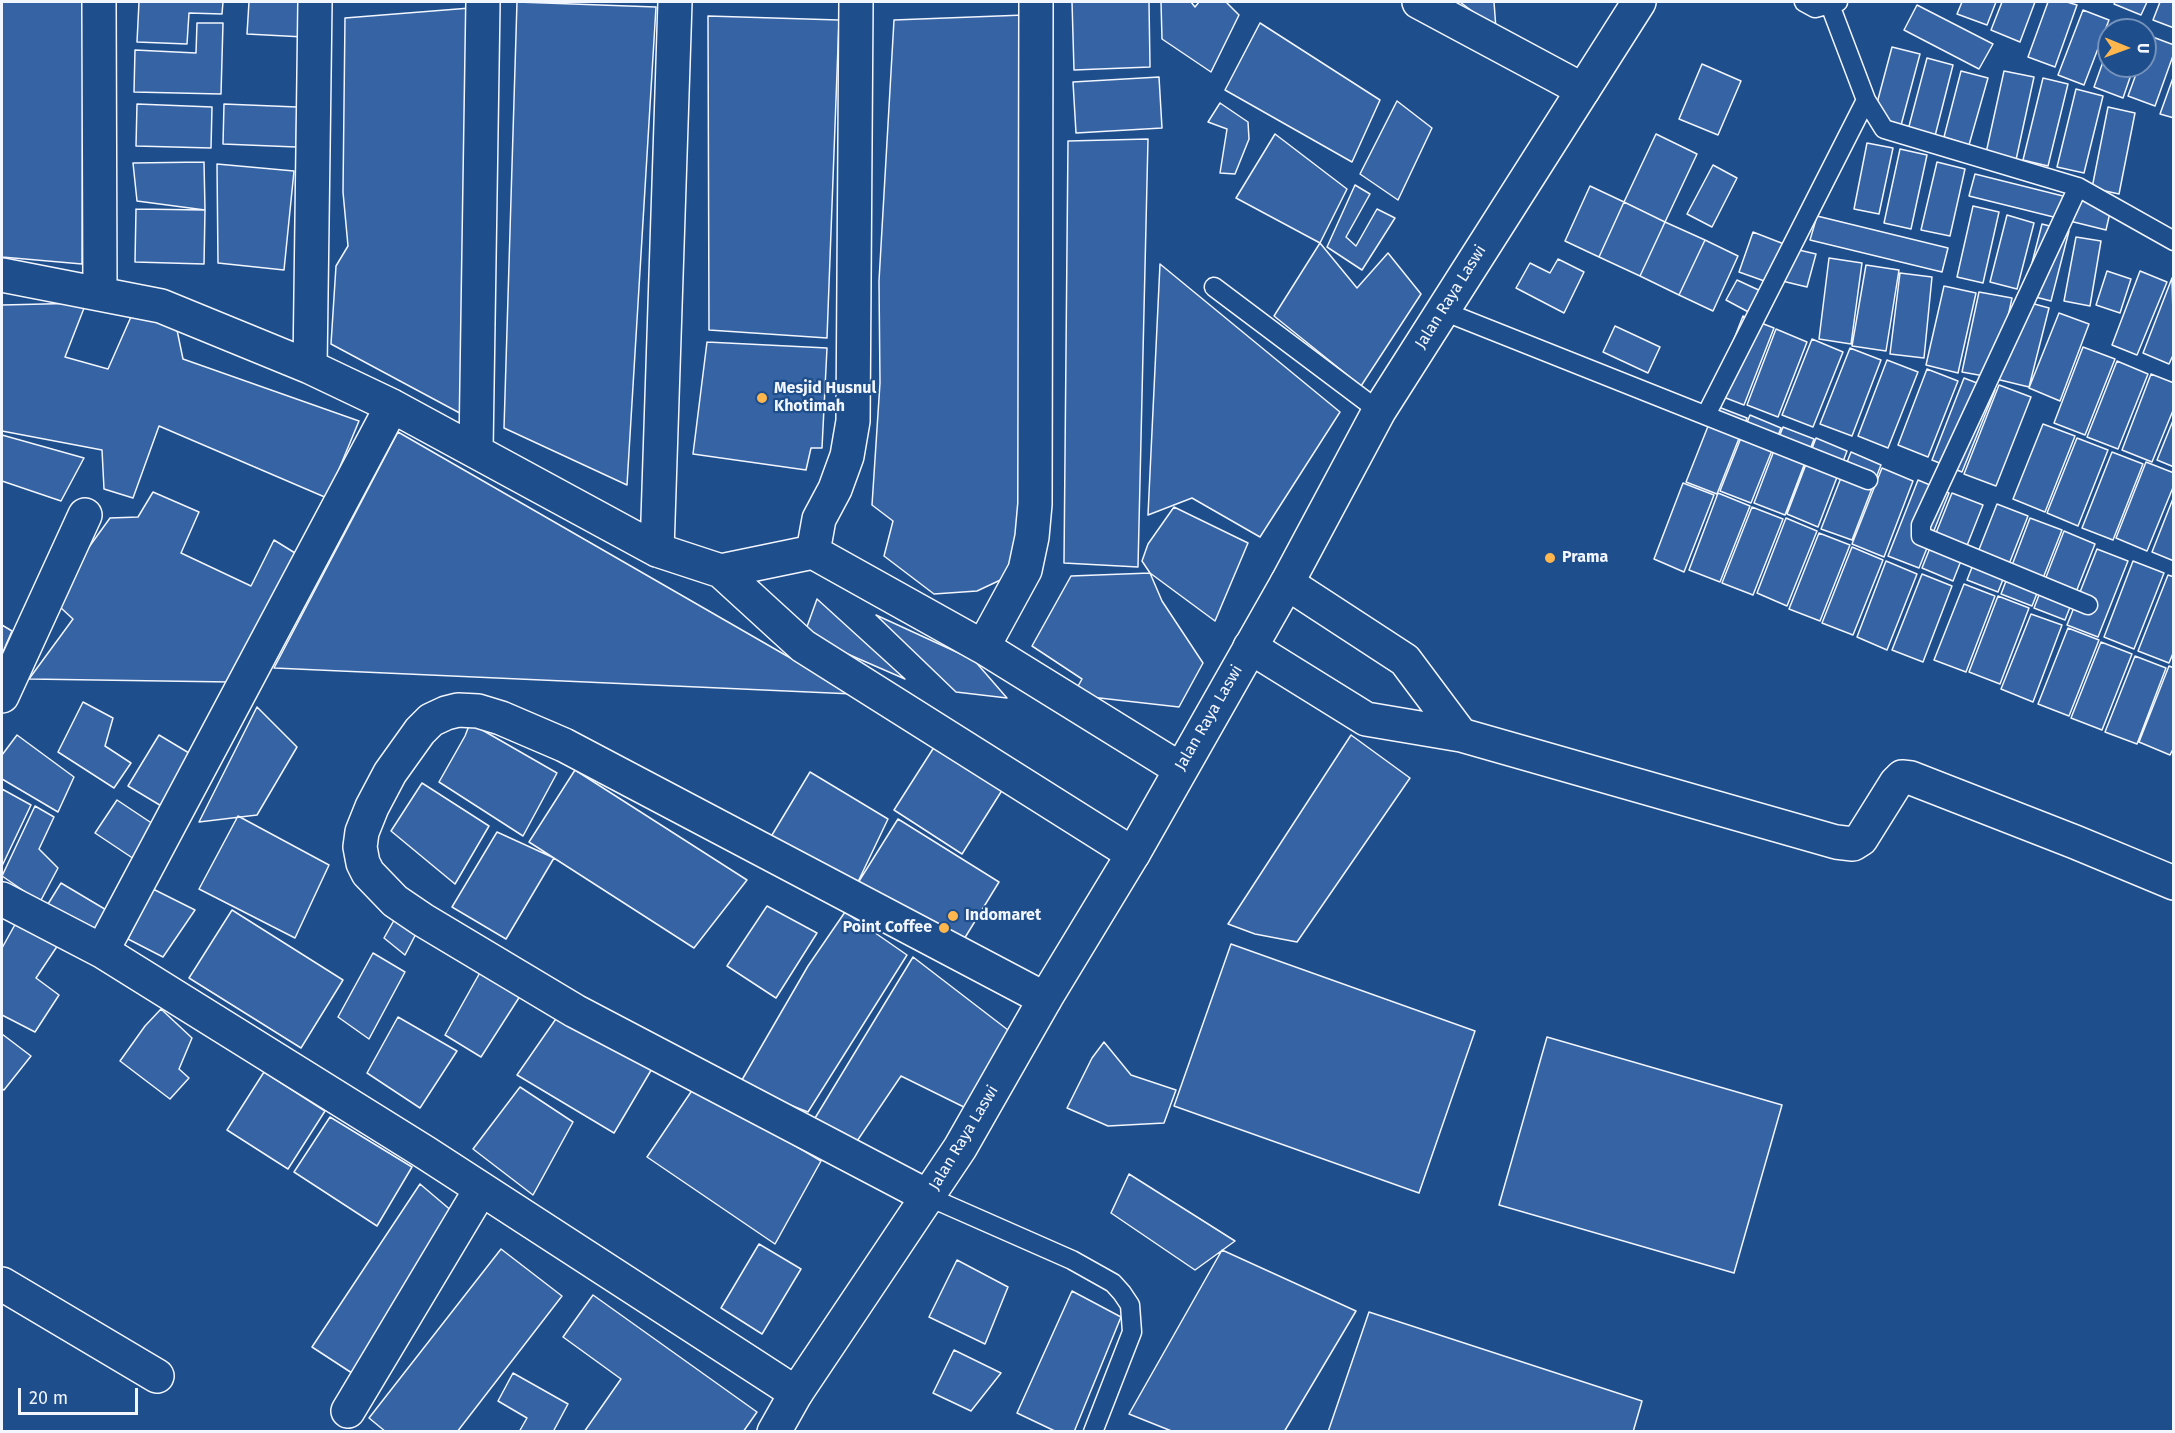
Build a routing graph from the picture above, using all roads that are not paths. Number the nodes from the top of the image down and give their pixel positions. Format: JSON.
{"nodes":[{"id":1,"x":99,"y":2,"type":"edge"},
{"id":2,"x":315,"y":2,"type":"edge"},
{"id":3,"x":483,"y":2,"type":"edge"},
{"id":4,"x":675,"y":2,"type":"edge"},
{"id":5,"x":856,"y":2,"type":"edge"},
{"id":6,"x":1036,"y":2,"type":"edge"},
{"id":7,"x":1419,"y":2,"type":"edge"},
{"id":8,"x":1639,"y":2,"type":"edge"},
{"id":9,"x":1804,"y":2,"type":"edge"},
{"id":10,"x":1834,"y":3,"type":"edge"},
{"id":11,"x":1583,"y":90,"type":"junction"},
{"id":12,"x":1866,"y":100,"type":"junction"},
{"id":13,"x":2078,"y":187,"type":"junction"},
{"id":14,"x":2174,"y":241,"type":"edge"},
{"id":15,"x":2,"y":275,"type":"edge"},
{"id":16,"x":1214,"y":286,"type":"dead end"},
{"id":17,"x":100,"y":293,"type":"junction"},
{"id":18,"x":1443,"y":310,"type":"junction"},
{"id":19,"x":310,"y":367,"type":"junction"},
{"id":20,"x":392,"y":406,"type":"junction"},
{"id":21,"x":1379,"y":411,"type":"junction"},
{"id":22,"x":1706,"y":414,"type":"junction"},
{"id":23,"x":476,"y":450,"type":"junction"},
{"id":24,"x":1868,"y":480,"type":"dead end"},
{"id":25,"x":85,"y":515,"type":"dead end"},
{"id":26,"x":657,"y":550,"type":"junction"},
{"id":27,"x":813,"y":552,"type":"junction"},
{"id":28,"x":721,"y":571,"type":"junction"},
{"id":29,"x":1287,"y":583,"type":"junction"},
{"id":30,"x":2088,"y":605,"type":"dead end"},
{"id":31,"x":983,"y":647,"type":"junction"},
{"id":32,"x":1250,"y":647,"type":"junction"},
{"id":33,"x":2,"y":696,"type":"edge"},
{"id":34,"x":1461,"y":735,"type":"junction"},
{"id":35,"x":1180,"y":769,"type":"junction"},
{"id":36,"x":1133,"y":854,"type":"junction"},
{"id":37,"x":2174,"y":883,"type":"edge"},
{"id":38,"x":2,"y":898,"type":"edge"},
{"id":39,"x":102,"y":951,"type":"junction"},
{"id":40,"x":1045,"y":999,"type":"junction"},
{"id":41,"x":481,"y":1189,"type":"junction"},
{"id":42,"x":929,"y":1197,"type":"junction"},
{"id":43,"x":2,"y":1284,"type":"edge"},
{"id":44,"x":157,"y":1376,"type":"dead end"},
{"id":45,"x":796,"y":1393,"type":"junction"},
{"id":46,"x":348,"y":1411,"type":"dead end"},
{"id":47,"x":774,"y":1431,"type":"edge"},
{"id":48,"x":1093,"y":1431,"type":"edge"}],
"edges":[{"from":1,"to":17,"type":"street"},
{"from":2,"to":19,"type":"street"},
{"from":3,"to":23,"type":"street"},
{"from":4,"to":26,"type":"street"},
{"from":5,"to":27,"type":"street"},
{"from":6,"to":31,"type":"street"},
{"from":7,"to":11,"type":"street"},
{"from":8,"to":11,"type":"street","name":"Jalan Raya Laswi"},
{"from":9,"to":10,"type":"lane"},
{"from":10,"to":12,"type":"lane"},
{"from":11,"to":18,"type":"street","name":"Jalan Raya Laswi"},
{"from":12,"to":13,"type":"lane"},
{"from":12,"to":22,"type":"lane"},
{"from":13,"to":14,"type":"lane"},
{"from":13,"to":30,"type":"lane"},
{"from":15,"to":17,"type":"street"},
{"from":16,"to":21,"type":"lane"},
{"from":17,"to":19,"type":"street"},
{"from":18,"to":21,"type":"street","name":"Jalan Raya Laswi"},
{"from":18,"to":22,"type":"lane"},
{"from":19,"to":20,"type":"street"},
{"from":20,"to":23,"type":"street"},
{"from":20,"to":39,"type":"street"},
{"from":21,"to":29,"type":"street","name":"Jalan Raya Laswi"},
{"from":22,"to":24,"type":"lane"},
{"from":23,"to":26,"type":"street"},
{"from":25,"to":33,"type":"street"},
{"from":26,"to":28,"type":"street"},
{"from":27,"to":28,"type":"street"},
{"from":27,"to":31,"type":"street"},
{"from":28,"to":36,"type":"street"},
{"from":29,"to":32,"type":"street","name":"Jalan Raya Laswi"},
{"from":29,"to":34,"type":"street"},
{"from":31,"to":35,"type":"street"},
{"from":32,"to":34,"type":"street"},
{"from":32,"to":35,"type":"street","name":"Jalan Raya Laswi"},
{"from":34,"to":37,"type":"street"},
{"from":35,"to":36,"type":"street","name":"Jalan Raya Laswi"},
{"from":36,"to":40,"type":"street","name":"Jalan Raya Laswi"},
{"from":38,"to":39,"type":"street"},
{"from":39,"to":41,"type":"street"},
{"from":40,"to":42,"type":"street","name":"Jalan Raya Laswi"},
{"from":40,"to":42,"type":"street"},
{"from":41,"to":45,"type":"street"},
{"from":41,"to":46,"type":"street"},
{"from":42,"to":45,"type":"street","name":"Jalan Raya Laswi"},
{"from":42,"to":48,"type":"lane"},
{"from":43,"to":44,"type":"street"},
{"from":45,"to":47,"type":"street","name":"Jalan Raya Laswi"}]}
